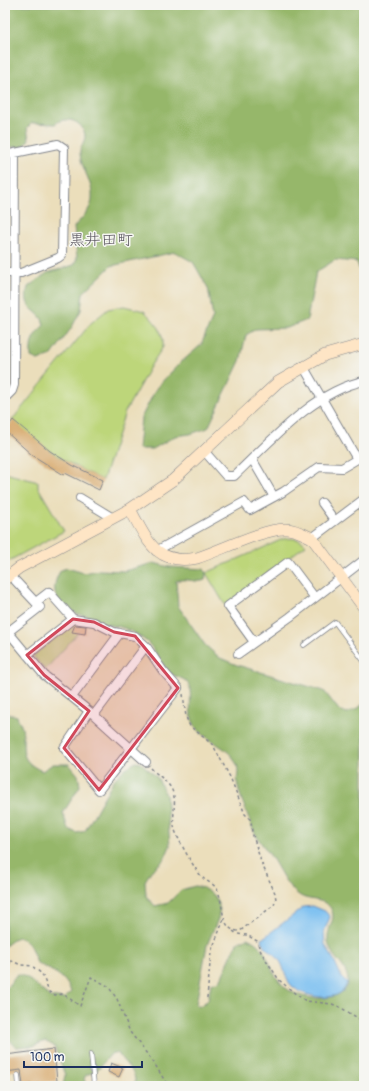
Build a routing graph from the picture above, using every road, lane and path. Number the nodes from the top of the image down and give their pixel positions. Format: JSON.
{"nodes":[{"id":1,"x":15,"y":153,"type":"junction"},
{"id":2,"x":5,"y":155,"type":"edge"},
{"id":3,"x":5,"y":273,"type":"edge"},
{"id":4,"x":14,"y":273,"type":"junction"},
{"id":5,"x":364,"y":344,"type":"edge"},
{"id":6,"x":303,"y":366,"type":"junction"},
{"id":7,"x":364,"y":381,"type":"edge"},
{"id":8,"x":5,"y":398,"type":"edge"},
{"id":9,"x":322,"y":400,"type":"junction"},
{"id":10,"x":205,"y":452,"type":"junction"},
{"id":11,"x":361,"y":457,"type":"edge"},
{"id":12,"x":252,"y":459,"type":"junction"},
{"id":13,"x":274,"y":497,"type":"junction"},
{"id":14,"x":80,"y":498,"type":"dead end"},
{"id":15,"x":364,"y":499,"type":"edge"},
{"id":16,"x":322,"y":503,"type":"dead end"},
{"id":17,"x":130,"y":509,"type":"junction"},
{"id":18,"x":113,"y":518,"type":"junction"},
{"id":19,"x":335,"y":521,"type":"junction"},
{"id":20,"x":312,"y":538,"type":"junction"},
{"id":21,"x":156,"y":551,"type":"junction"},
{"id":22,"x":364,"y":560,"type":"edge"},
{"id":23,"x":7,"y":577,"type":"edge"},
{"id":24,"x":342,"y":577,"type":"junction"},
{"id":25,"x":315,"y":598,"type":"junction"},
{"id":26,"x":36,"y":602,"type":"junction"},
{"id":27,"x":364,"y":608,"type":"edge"},
{"id":28,"x":72,"y":619,"type":"junction"},
{"id":29,"x":7,"y":630,"type":"edge"},
{"id":30,"x":120,"y":633,"type":"junction"},
{"id":31,"x":254,"y":642,"type":"junction"},
{"id":32,"x":304,"y":645,"type":"dead end"},
{"id":33,"x":146,"y":646,"type":"junction"},
{"id":34,"x":238,"y":654,"type":"dead end"},
{"id":35,"x":27,"y":655,"type":"junction"},
{"id":36,"x":364,"y":661,"type":"edge"},
{"id":37,"x":178,"y":688,"type":"junction"},
{"id":38,"x":72,"y":696,"type":"junction"},
{"id":39,"x":92,"y":713,"type":"junction"},
{"id":40,"x":132,"y":748,"type":"junction"},
{"id":41,"x":146,"y":762,"type":"joint"},
{"id":42,"x":224,"y":919,"type":"junction"},
{"id":43,"x":233,"y":930,"type":"junction"},
{"id":44,"x":5,"y":958,"type":"edge"},
{"id":45,"x":11,"y":960,"type":"junction"},
{"id":46,"x":5,"y":975,"type":"edge"},
{"id":47,"x":207,"y":998,"type":"dead end"},
{"id":48,"x":364,"y":1022,"type":"edge"},
{"id":49,"x":91,"y":1054,"type":"dead end"},
{"id":50,"x":18,"y":1075,"type":"dead end"},
{"id":51,"x":19,"y":1086,"type":"edge"},
{"id":52,"x":94,"y":1086,"type":"edge"},
{"id":53,"x":168,"y":1086,"type":"edge"}],
"edges":[{"from":1,"to":2,"type":"street"},
{"from":1,"to":4,"type":"street"},
{"from":1,"to":4,"type":"street"},
{"from":3,"to":4,"type":"street"},
{"from":4,"to":8,"type":"street"},
{"from":5,"to":6,"type":"street"},
{"from":6,"to":9,"type":"street"},
{"from":6,"to":10,"type":"street"},
{"from":7,"to":9,"type":"street"},
{"from":9,"to":11,"type":"street"},
{"from":9,"to":12,"type":"street"},
{"from":10,"to":12,"type":"street"},
{"from":10,"to":17,"type":"street"},
{"from":11,"to":13,"type":"street"},
{"from":12,"to":13,"type":"street"},
{"from":13,"to":21,"type":"street"},
{"from":14,"to":18,"type":"street"},
{"from":15,"to":19,"type":"street"},
{"from":16,"to":19,"type":"street"},
{"from":17,"to":18,"type":"street"},
{"from":17,"to":21,"type":"street"},
{"from":18,"to":23,"type":"street"},
{"from":19,"to":20,"type":"street"},
{"from":20,"to":21,"type":"street"},
{"from":20,"to":24,"type":"street"},
{"from":22,"to":24,"type":"street"},
{"from":23,"to":26,"type":"street"},
{"from":24,"to":25,"type":"street"},
{"from":24,"to":27,"type":"street"},
{"from":25,"to":31,"type":"street"},
{"from":25,"to":31,"type":"street"},
{"from":26,"to":28,"type":"street"},
{"from":26,"to":29,"type":"street"},
{"from":28,"to":30,"type":"street"},
{"from":28,"to":35,"type":"street"},
{"from":29,"to":35,"type":"street"},
{"from":30,"to":33,"type":"street"},
{"from":30,"to":38,"type":"street"},
{"from":31,"to":34,"type":"street"},
{"from":32,"to":36,"type":"lane"},
{"from":33,"to":37,"type":"street"},
{"from":33,"to":39,"type":"street"},
{"from":35,"to":38,"type":"street"},
{"from":37,"to":40,"type":"street"},
{"from":37,"to":43,"type":"path"},
{"from":38,"to":39,"type":"street"},
{"from":39,"to":40,"type":"street"},
{"from":39,"to":40,"type":"street"},
{"from":40,"to":41,"type":"street"},
{"from":41,"to":42,"type":"path"},
{"from":42,"to":43,"type":"path"},
{"from":42,"to":47,"type":"path"},
{"from":43,"to":48,"type":"path"},
{"from":44,"to":45,"type":"path"},
{"from":45,"to":46,"type":"path"},
{"from":45,"to":53,"type":"path"},
{"from":49,"to":52,"type":"lane"},
{"from":50,"to":51,"type":"lane"}]}
